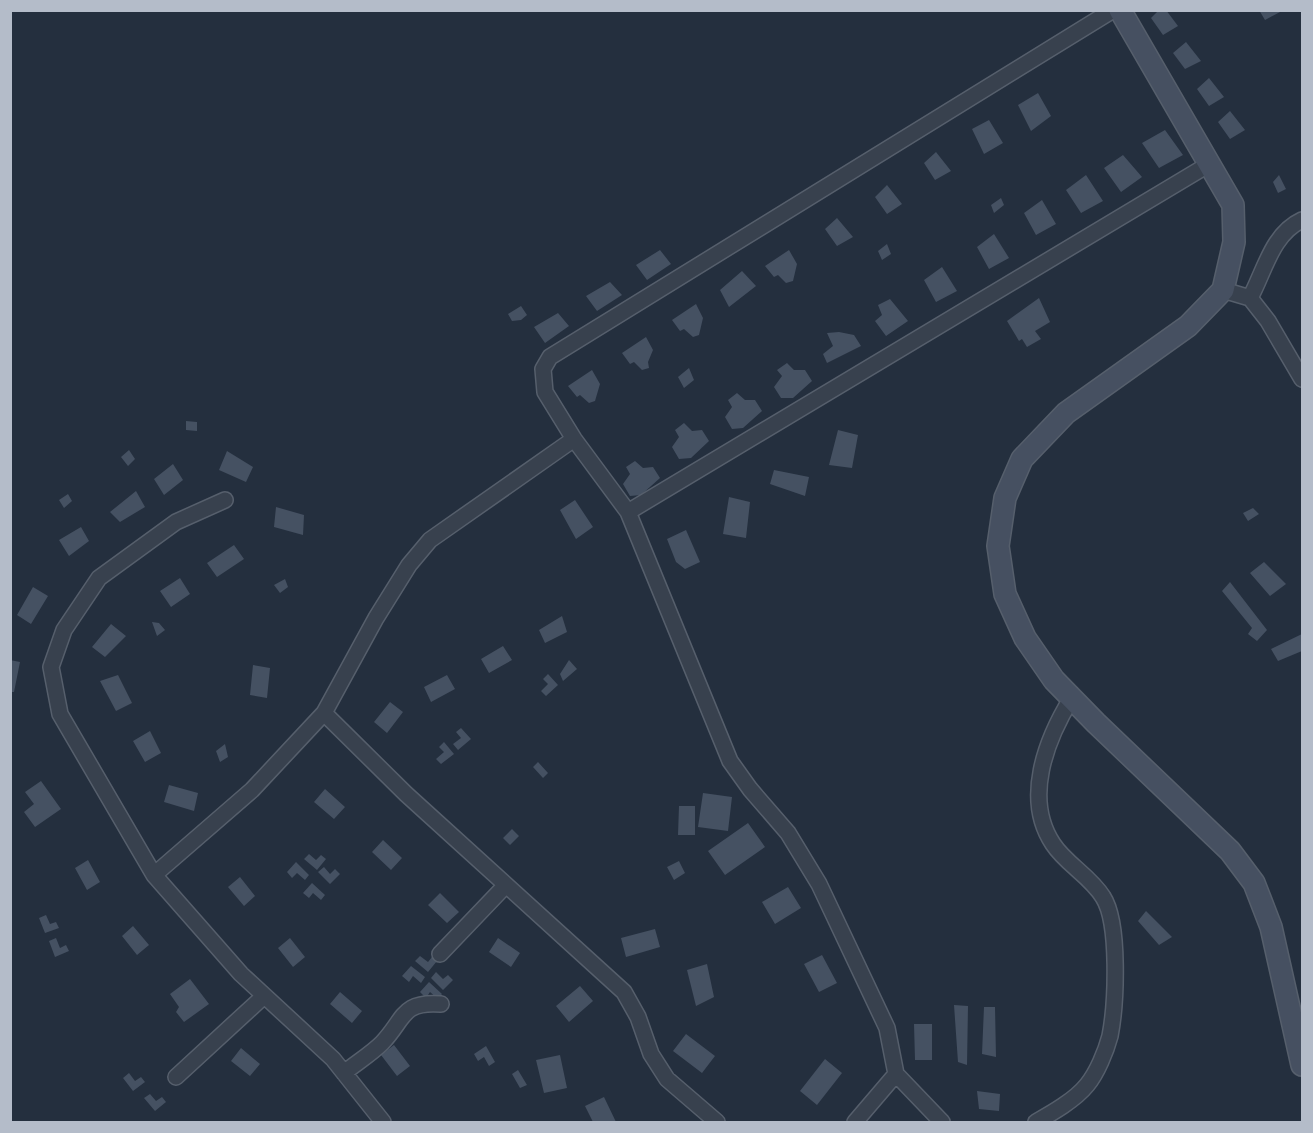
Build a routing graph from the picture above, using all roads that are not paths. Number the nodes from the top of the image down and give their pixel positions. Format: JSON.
{"nodes":[{"id":1,"x":1113,"y":10,"type":"edge"},
{"id":2,"x":1120,"y":10,"type":"edge"},
{"id":3,"x":1211,"y":163,"type":"junction"},
{"id":4,"x":1302,"y":220,"type":"edge"},
{"id":5,"x":1223,"y":290,"type":"junction"},
{"id":6,"x":1250,"y":297,"type":"junction"},
{"id":7,"x":1302,"y":379,"type":"edge"},
{"id":8,"x":574,"y":439,"type":"junction"},
{"id":9,"x":225,"y":500,"type":"dead end"},
{"id":10,"x":628,"y":512,"type":"junction"},
{"id":11,"x":1071,"y":699,"type":"junction"},
{"id":12,"x":324,"y":713,"type":"junction"},
{"id":13,"x":154,"y":875,"type":"junction"},
{"id":14,"x":506,"y":885,"type":"junction"},
{"id":15,"x":441,"y":954,"type":"dead end"},
{"id":16,"x":264,"y":996,"type":"junction"},
{"id":17,"x":441,"y":1004,"type":"dead end"},
{"id":18,"x":1302,"y":1065,"type":"edge"},
{"id":19,"x":344,"y":1073,"type":"junction"},
{"id":20,"x":896,"y":1074,"type":"junction"},
{"id":21,"x":176,"y":1077,"type":"dead end"},
{"id":22,"x":383,"y":1122,"type":"edge"},
{"id":23,"x":717,"y":1122,"type":"edge"},
{"id":24,"x":855,"y":1122,"type":"edge"},
{"id":25,"x":942,"y":1122,"type":"edge"},
{"id":26,"x":1036,"y":1122,"type":"edge"}],
"edges":[{"from":1,"to":8,"type":"street"},
{"from":2,"to":3,"type":"street"},
{"from":3,"to":5,"type":"street"},
{"from":3,"to":10,"type":"street"},
{"from":4,"to":6,"type":"street"},
{"from":5,"to":6,"type":"street"},
{"from":5,"to":11,"type":"street"},
{"from":6,"to":7,"type":"street"},
{"from":8,"to":10,"type":"street"},
{"from":8,"to":12,"type":"street"},
{"from":9,"to":13,"type":"street"},
{"from":10,"to":20,"type":"street"},
{"from":11,"to":18,"type":"street"},
{"from":11,"to":26,"type":"street"},
{"from":12,"to":13,"type":"street"},
{"from":12,"to":14,"type":"street"},
{"from":13,"to":16,"type":"street"},
{"from":14,"to":15,"type":"street"},
{"from":14,"to":23,"type":"street"},
{"from":16,"to":19,"type":"street"},
{"from":16,"to":21,"type":"street"},
{"from":17,"to":19,"type":"street"},
{"from":19,"to":22,"type":"street"},
{"from":20,"to":24,"type":"street"},
{"from":20,"to":25,"type":"street"}]}
